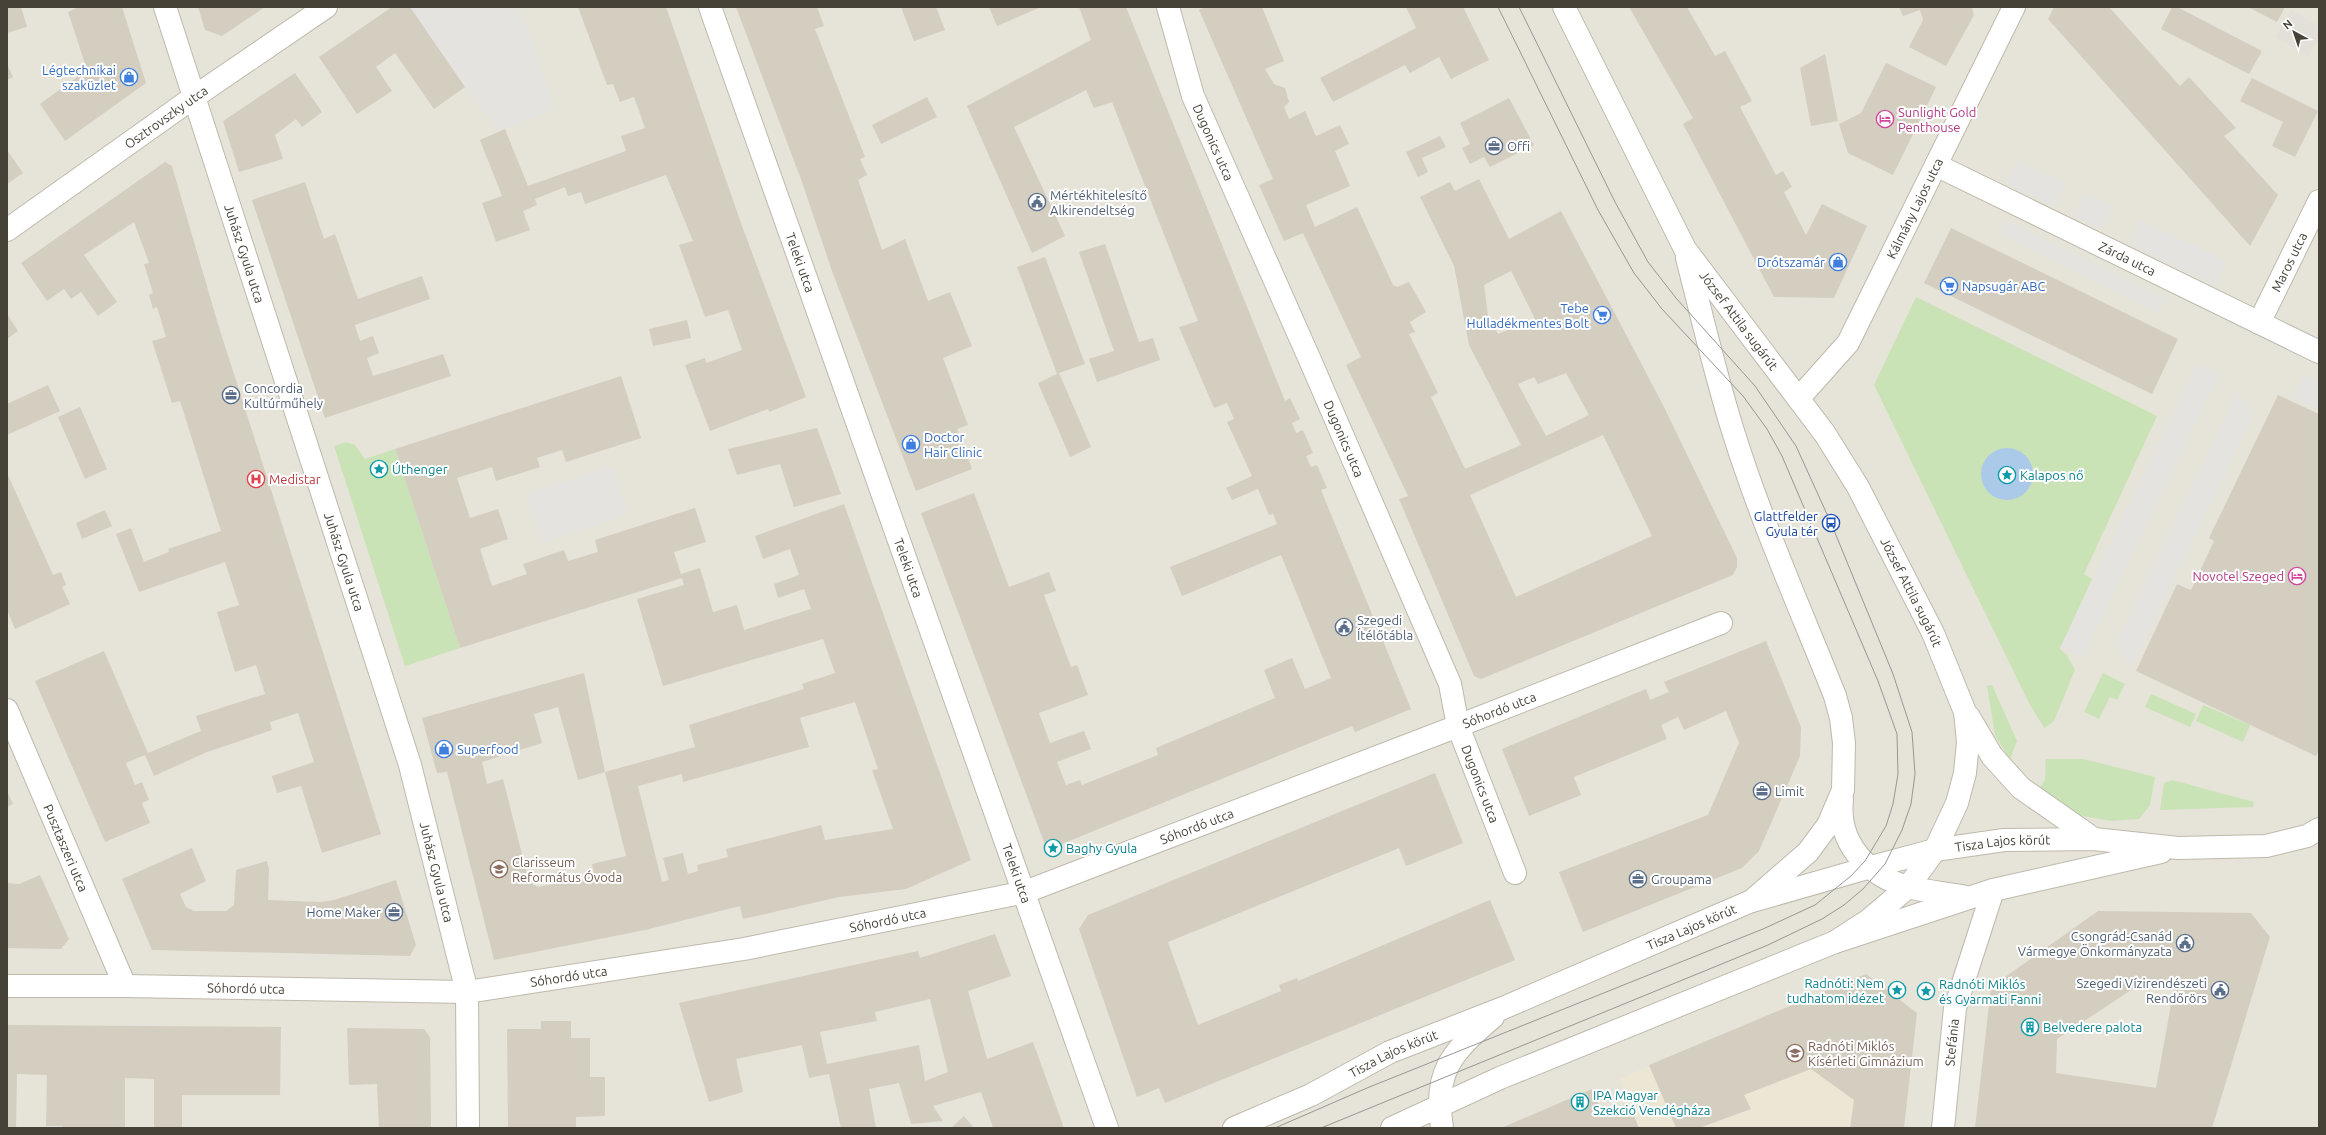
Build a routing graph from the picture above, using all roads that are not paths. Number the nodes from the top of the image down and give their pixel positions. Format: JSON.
{"nodes":[{"id":1,"x":165,"y":7,"type":"edge"},
{"id":2,"x":326,"y":7,"type":"edge"},
{"id":3,"x":710,"y":7,"type":"edge"},
{"id":4,"x":1168,"y":7,"type":"edge"},
{"id":5,"x":1564,"y":7,"type":"edge"},
{"id":6,"x":2014,"y":7,"type":"edge"},
{"id":7,"x":194,"y":97,"type":"junction"},
{"id":8,"x":1936,"y":165,"type":"junction"},
{"id":9,"x":2319,"y":201,"type":"edge"},
{"id":10,"x":7,"y":230,"type":"edge"},
{"id":11,"x":1685,"y":249,"type":"junction"},
{"id":12,"x":2259,"y":323,"type":"junction"},
{"id":13,"x":2319,"y":352,"type":"edge"},
{"id":14,"x":1799,"y":398,"type":"junction"},
{"id":15,"x":1721,"y":623,"type":"dead end"},
{"id":16,"x":7,"y":710,"type":"edge"},
{"id":17,"x":1965,"y":712,"type":"junction"},
{"id":18,"x":1458,"y":726,"type":"junction"},
{"id":19,"x":1843,"y":790,"type":"junction"},
{"id":20,"x":2315,"y":838,"type":"edge"},
{"id":21,"x":2094,"y":839,"type":"junction"},
{"id":22,"x":2178,"y":848,"type":"junction"},
{"id":23,"x":1935,"y":850,"type":"junction"},
{"id":24,"x":1871,"y":867,"type":"junction"},
{"id":25,"x":1515,"y":873,"type":"dead end"},
{"id":26,"x":1908,"y":887,"type":"junction"},
{"id":27,"x":1993,"y":890,"type":"junction"},
{"id":28,"x":1025,"y":892,"type":"junction"},
{"id":29,"x":1968,"y":897,"type":"junction"},
{"id":30,"x":1750,"y":902,"type":"junction"},
{"id":31,"x":1835,"y":942,"type":"junction"},
{"id":32,"x":7,"y":986,"type":"edge"},
{"id":33,"x":124,"y":986,"type":"junction"},
{"id":34,"x":466,"y":992,"type":"junction"},
{"id":35,"x":1503,"y":1008,"type":"junction"},
{"id":36,"x":1440,"y":1118,"type":"edge"},
{"id":37,"x":468,"y":1128,"type":"edge"},
{"id":38,"x":1107,"y":1128,"type":"edge"},
{"id":39,"x":1234,"y":1128,"type":"edge"},
{"id":40,"x":1392,"y":1128,"type":"edge"},
{"id":41,"x":1943,"y":1128,"type":"edge"}],
"edges":[{"from":1,"to":7,"type":"street","name":"Juhász Gyula utca"},
{"from":2,"to":7,"type":"street","name":"Osztrovszky utca"},
{"from":3,"to":28,"type":"street","name":"Teleki utca"},
{"from":4,"to":18,"type":"street","name":"Dugonics utca"},
{"from":5,"to":11,"type":"street","name":"József Attila sugárút"},
{"from":6,"to":8,"type":"street","name":"Kálmány Lajos utca"},
{"from":7,"to":10,"type":"street","name":"Osztrovszky utca"},
{"from":7,"to":34,"type":"street","name":"Juhász Gyula utca"},
{"from":8,"to":12,"type":"street","name":"Zárda utca"},
{"from":8,"to":14,"type":"street","name":"Kálmány Lajos utca"},
{"from":9,"to":12,"type":"street","name":"Maros utca"},
{"from":11,"to":14,"type":"street","name":"József Attila sugárút"},
{"from":11,"to":19,"type":"street","name":"József Attila sugárút"},
{"from":12,"to":13,"type":"street","name":"Zárda utca"},
{"from":14,"to":17,"type":"street","name":"József Attila sugárút"},
{"from":15,"to":18,"type":"street","name":"Sóhordó utca"},
{"from":16,"to":33,"type":"street","name":"Pusztaszeri utca"},
{"from":17,"to":21,"type":"street"},
{"from":17,"to":23,"type":"street","name":"József Attila sugárút"},
{"from":18,"to":25,"type":"street","name":"Dugonics utca"},
{"from":18,"to":28,"type":"street","name":"Sóhordó utca"},
{"from":19,"to":24,"type":"street"},
{"from":19,"to":30,"type":"street","name":"József Attila sugárút"},
{"from":20,"to":22,"type":"street","name":"Tisza Lajos körút"},
{"from":21,"to":22,"type":"street","name":"Tisza Lajos körút"},
{"from":21,"to":23,"type":"street","name":"Tisza Lajos körút"},
{"from":22,"to":27,"type":"street","name":"Tisza Lajos körút"},
{"from":23,"to":24,"type":"street","name":"Tisza Lajos körút"},
{"from":23,"to":26,"type":"street","name":"József Attila sugárút"},
{"from":24,"to":26,"type":"street"},
{"from":24,"to":30,"type":"street","name":"Tisza Lajos körút"},
{"from":26,"to":29,"type":"street"},
{"from":26,"to":31,"type":"street","name":"József Attila sugárút"},
{"from":27,"to":29,"type":"street","name":"Tisza Lajos körút"},
{"from":27,"to":41,"type":"street","name":"Stefánia"},
{"from":28,"to":34,"type":"street","name":"Sóhordó utca"},
{"from":28,"to":38,"type":"street","name":"Teleki utca"},
{"from":29,"to":31,"type":"street","name":"Tisza Lajos körút"},
{"from":30,"to":35,"type":"street","name":"Tisza Lajos körút"},
{"from":31,"to":36,"type":"street","name":"Tisza Lajos körút"},
{"from":32,"to":33,"type":"street","name":"Sóhordó utca"},
{"from":33,"to":34,"type":"street","name":"Sóhordó utca"},
{"from":34,"to":37,"type":"street","name":"Juhász Gyula utca"},
{"from":35,"to":36,"type":"street"},
{"from":35,"to":39,"type":"street","name":"Tisza Lajos körút"},
{"from":36,"to":40,"type":"street","name":"Tisza Lajos körút"}]}
